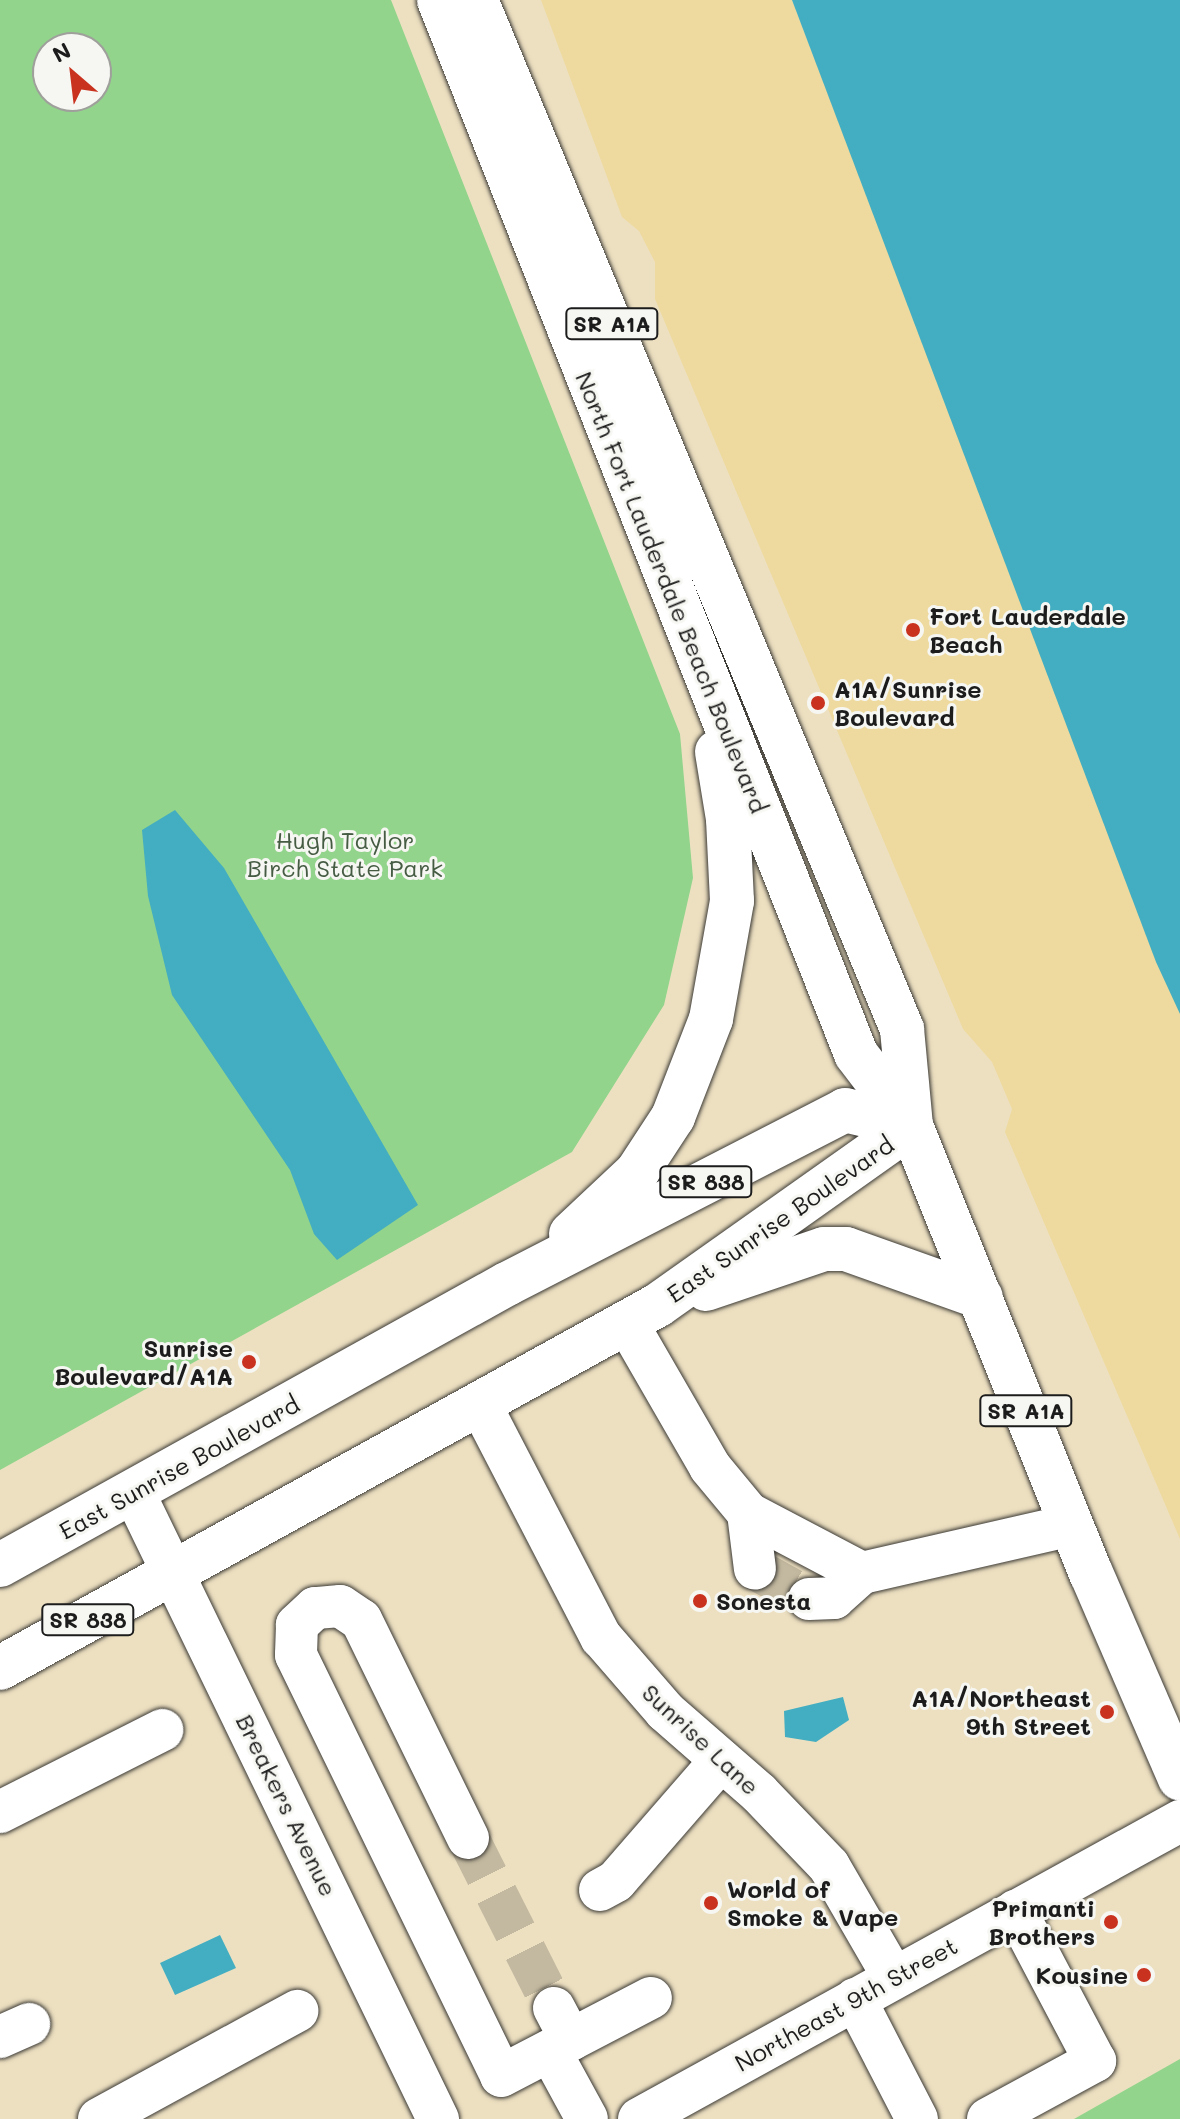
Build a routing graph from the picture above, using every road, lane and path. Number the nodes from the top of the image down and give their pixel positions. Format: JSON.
{"nodes":[{"id":1,"x":439,"y":0,"type":"edge"},
{"id":2,"x":476,"y":0,"type":"edge"},
{"id":3,"x":703,"y":671,"type":"junction"},
{"id":4,"x":911,"y":1126,"type":"junction"},
{"id":5,"x":507,"y":1284,"type":"junction"},
{"id":6,"x":981,"y":1297,"type":"junction"},
{"id":7,"x":643,"y":1314,"type":"junction"},
{"id":8,"x":480,"y":1404,"type":"junction"},
{"id":9,"x":134,"y":1493,"type":"junction"},
{"id":10,"x":748,"y":1513,"type":"junction"},
{"id":11,"x":1071,"y":1525,"type":"junction"},
{"id":12,"x":0,"y":1565,"type":"edge"},
{"id":13,"x":755,"y":1569,"type":"dead end"},
{"id":14,"x":176,"y":1572,"type":"junction"},
{"id":15,"x":862,"y":1573,"type":"junction"},
{"id":16,"x":809,"y":1599,"type":"dead end"},
{"id":17,"x":0,"y":1668,"type":"edge"},
{"id":18,"x":162,"y":1730,"type":"dead end"},
{"id":19,"x":721,"y":1760,"type":"junction"},
{"id":20,"x":1180,"y":1779,"type":"edge"},
{"id":21,"x":0,"y":1812,"type":"edge"},
{"id":22,"x":1180,"y":1821,"type":"edge"},
{"id":23,"x":468,"y":1838,"type":"tunnel mouth"},
{"id":24,"x":600,"y":1890,"type":"dead end"},
{"id":25,"x":1016,"y":1911,"type":"junction"},
{"id":26,"x":894,"y":1978,"type":"junction"},
{"id":27,"x":651,"y":1998,"type":"dead end"},
{"id":28,"x":855,"y":1999,"type":"junction"},
{"id":29,"x":297,"y":2011,"type":"dead end"},
{"id":30,"x":558,"y":2033,"type":"junction"},
{"id":31,"x":99,"y":2119,"type":"edge"},
{"id":32,"x":438,"y":2119,"type":"edge"},
{"id":33,"x":587,"y":2119,"type":"edge"},
{"id":34,"x":639,"y":2119,"type":"edge"},
{"id":35,"x":917,"y":2119,"type":"edge"},
{"id":36,"x":988,"y":2119,"type":"edge"}],
"edges":[{"from":1,"to":3,"type":"main road","name":"North Fort Lauderdale Beach Boulevard","number":"SR A1A"},
{"from":2,"to":4,"type":"main road","name":"North Fort Lauderdale Beach Boulevard","number":"SR A1A"},
{"from":3,"to":4,"type":"main road","name":"North Fort Lauderdale Beach Boulevard","number":"SR A1A"},
{"from":3,"to":5,"type":"main road"},
{"from":4,"to":5,"type":"main road","name":"East Sunrise Boulevard","number":"SR 838"},
{"from":4,"to":6,"type":"main road","name":"North Fort Lauderdale Beach Boulevard","number":"SR A1A"},
{"from":4,"to":7,"type":"main road","name":"East Sunrise Boulevard","number":"SR 838"},
{"from":5,"to":9,"type":"main road","name":"East Sunrise Boulevard","number":"SR 838"},
{"from":6,"to":7,"type":"main road"},
{"from":6,"to":11,"type":"main road","name":"North Fort Lauderdale Beach Boulevard","number":"SR A1A"},
{"from":7,"to":8,"type":"main road","name":"East Sunrise Boulevard","number":"SR 838"},
{"from":7,"to":10,"type":"street"},
{"from":8,"to":14,"type":"main road","name":"East Sunrise Boulevard","number":"SR 838"},
{"from":8,"to":19,"type":"street","name":"Sunrise Lane"},
{"from":9,"to":12,"type":"main road","name":"East Sunrise Boulevard","number":"SR 838"},
{"from":9,"to":14,"type":"street","name":"Breakers Avenue"},
{"from":10,"to":13,"type":"street"},
{"from":10,"to":15,"type":"street"},
{"from":11,"to":15,"type":"street"},
{"from":11,"to":20,"type":"main road","name":"North Fort Lauderdale Beach Boulevard","number":"SR A1A"},
{"from":14,"to":17,"type":"main road","name":"East Sunrise Boulevard","number":"SR 838"},
{"from":14,"to":32,"type":"street","name":"Breakers Avenue"},
{"from":15,"to":16,"type":"street"},
{"from":18,"to":21,"type":"street"},
{"from":19,"to":24,"type":"street"},
{"from":19,"to":26,"type":"street","name":"Sunrise Lane"},
{"from":22,"to":25,"type":"street","name":"Northeast 9th Street"},
{"from":23,"to":30,"type":"street"},
{"from":25,"to":26,"type":"street","name":"Northeast 9th Street"},
{"from":25,"to":36,"type":"street"},
{"from":26,"to":28,"type":"street","name":"Northeast 9th Street"},
{"from":27,"to":30,"type":"street"},
{"from":28,"to":34,"type":"street","name":"Northeast 9th Street"},
{"from":28,"to":35,"type":"street"},
{"from":29,"to":31,"type":"street"},
{"from":30,"to":33,"type":"street"}]}
